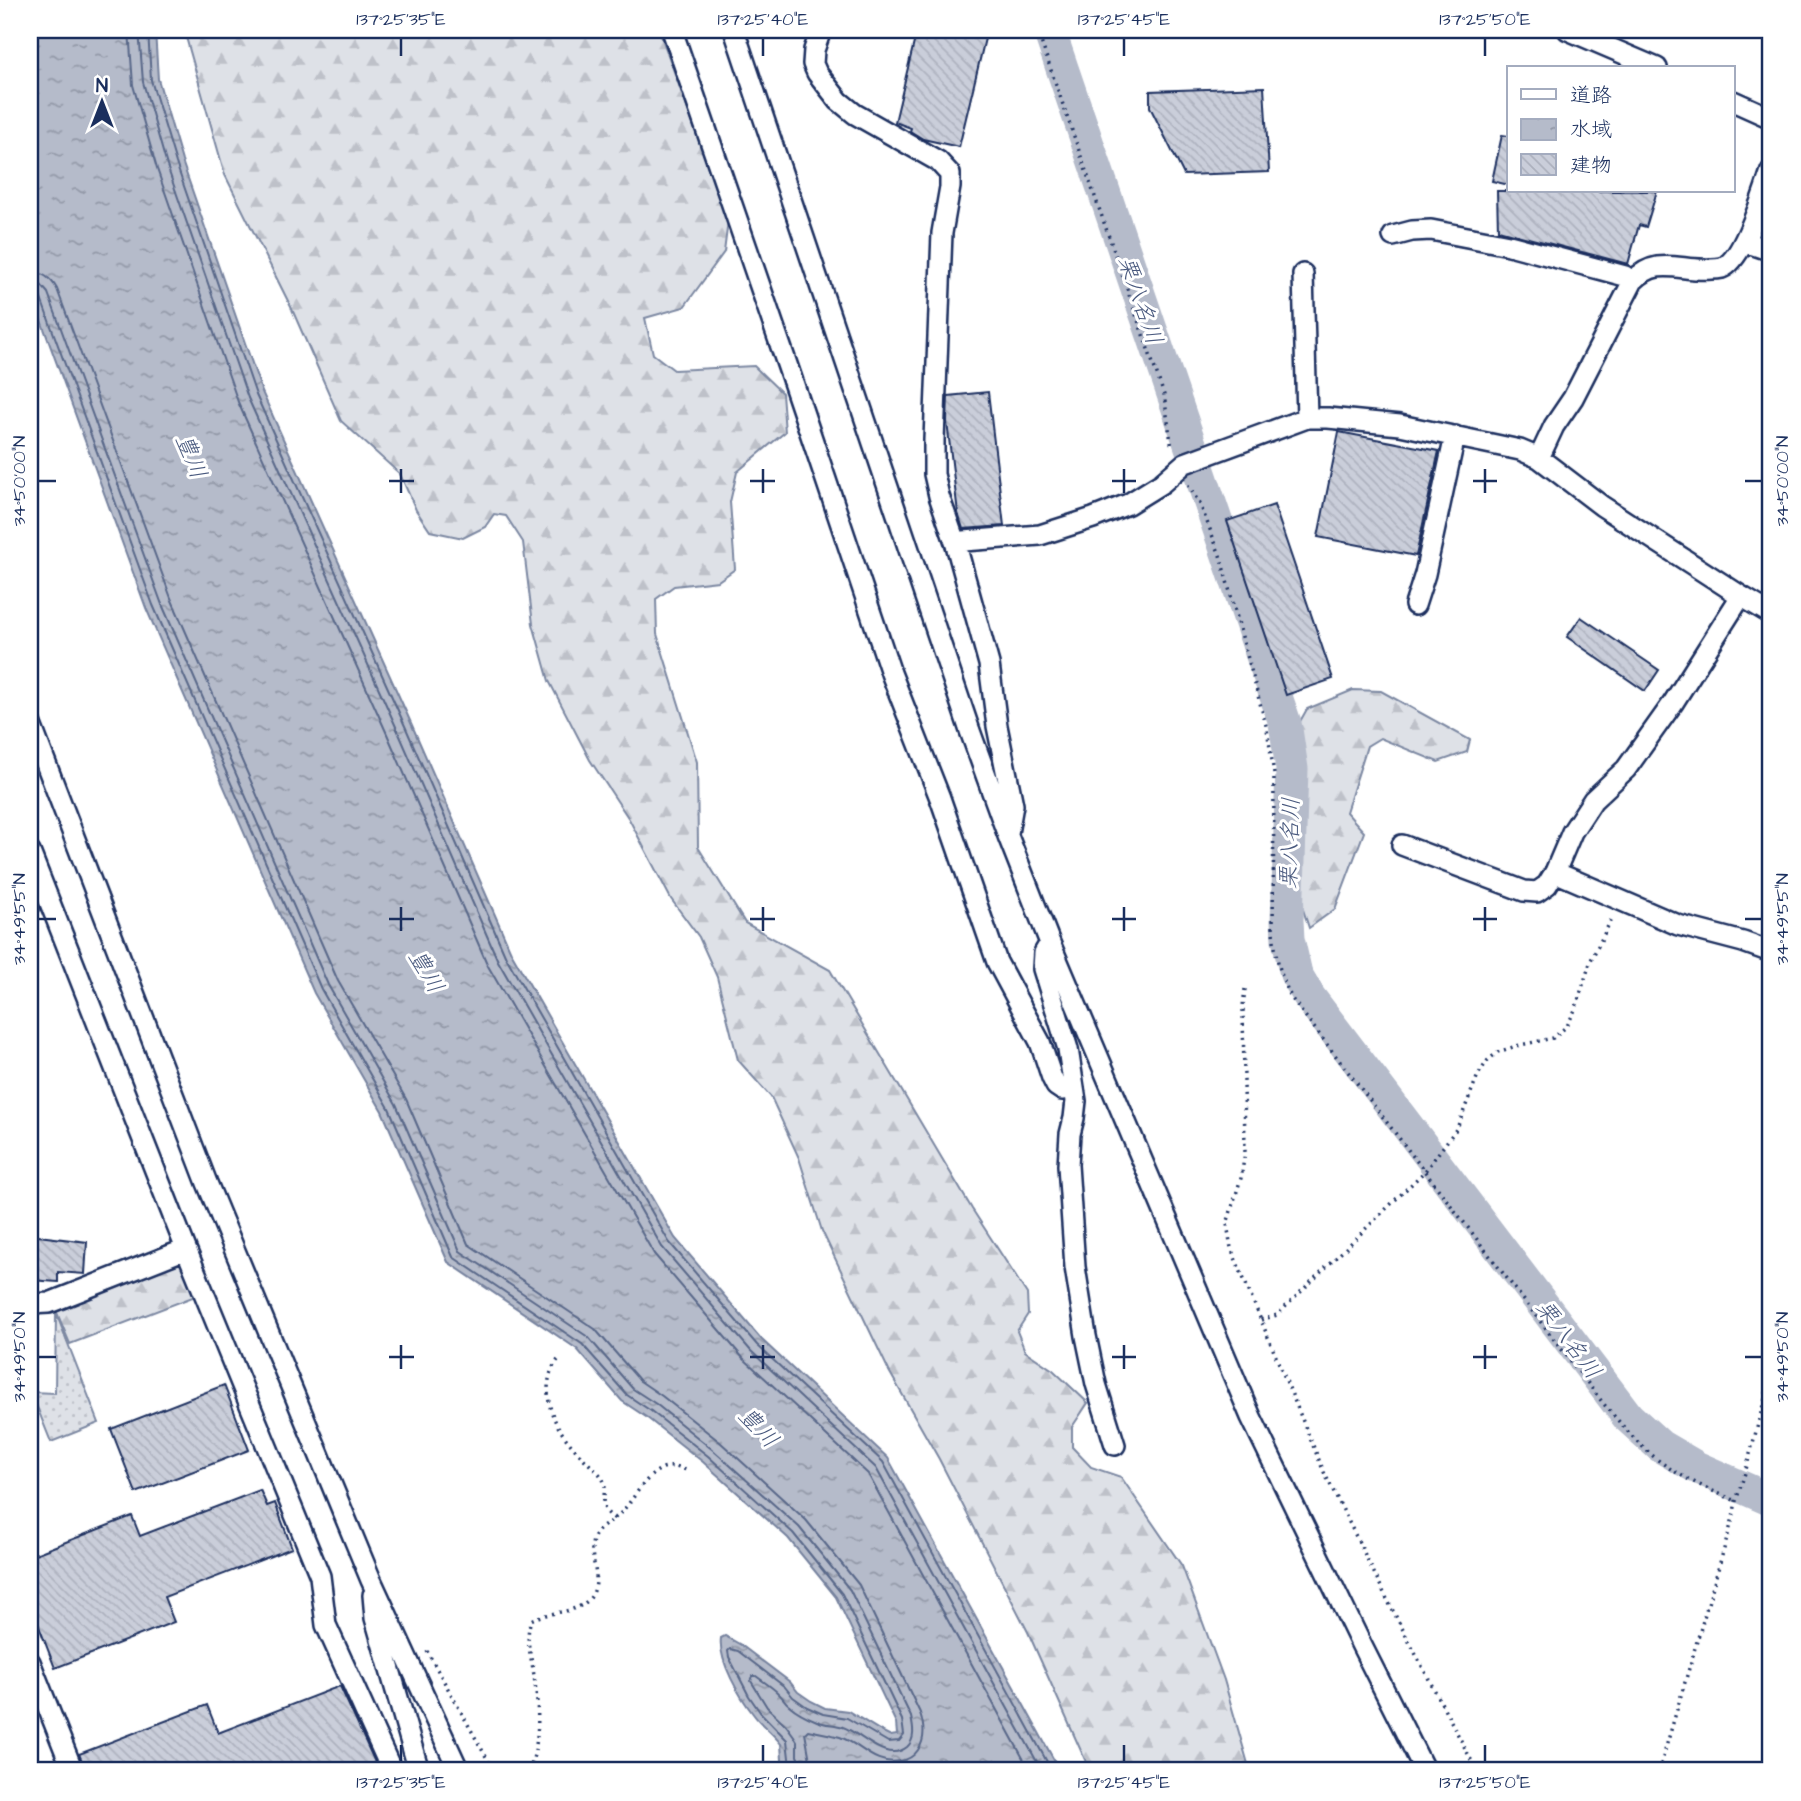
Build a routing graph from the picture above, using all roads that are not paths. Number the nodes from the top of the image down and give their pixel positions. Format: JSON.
{"nodes":[{"id":1,"x":671,"y":30,"type":"edge"},
{"id":2,"x":734,"y":30,"type":"edge"},
{"id":3,"x":821,"y":30,"type":"edge"},
{"id":4,"x":1569,"y":30,"type":"edge"},
{"id":5,"x":1652,"y":66,"type":"edge"},
{"id":6,"x":1734,"y":101,"type":"edge"},
{"id":7,"x":1771,"y":118,"type":"edge"},
{"id":8,"x":1771,"y":171,"type":"edge"},
{"id":9,"x":1393,"y":236,"type":"dead end"},
{"id":10,"x":1745,"y":242,"type":"junction"},
{"id":11,"x":1771,"y":251,"type":"edge"},
{"id":12,"x":1303,"y":274,"type":"dead end"},
{"id":13,"x":1633,"y":281,"type":"junction"},
{"id":14,"x":1307,"y":418,"type":"junction"},
{"id":15,"x":1455,"y":436,"type":"junction"},
{"id":16,"x":1539,"y":458,"type":"junction"},
{"id":17,"x":956,"y":545,"type":"junction"},
{"id":18,"x":1741,"y":596,"type":"junction"},
{"id":19,"x":1415,"y":605,"type":"dead end"},
{"id":20,"x":1771,"y":614,"type":"edge"},
{"id":21,"x":30,"y":722,"type":"edge"},
{"id":22,"x":1008,"y":836,"type":"junction"},
{"id":23,"x":1402,"y":845,"type":"dead end"},
{"id":24,"x":30,"y":852,"type":"edge"},
{"id":25,"x":1555,"y":872,"type":"junction"},
{"id":26,"x":1050,"y":943,"type":"junction"},
{"id":27,"x":1771,"y":952,"type":"edge"},
{"id":28,"x":1073,"y":1083,"type":"junction"},
{"id":29,"x":186,"y":1249,"type":"junction"},
{"id":30,"x":30,"y":1304,"type":"edge"},
{"id":31,"x":1115,"y":1445,"type":"dead end"},
{"id":32,"x":372,"y":1580,"type":"junction"},
{"id":33,"x":30,"y":1662,"type":"edge"},
{"id":34,"x":73,"y":1771,"type":"edge"},
{"id":35,"x":392,"y":1771,"type":"edge"},
{"id":36,"x":419,"y":1771,"type":"edge"},
{"id":37,"x":459,"y":1771,"type":"edge"},
{"id":38,"x":1425,"y":1771,"type":"edge"}],
"edges":[{"from":1,"to":28,"type":"street"},
{"from":2,"to":22,"type":"street"},
{"from":3,"to":17,"type":"street"},
{"from":4,"to":5,"type":"street"},
{"from":6,"to":7,"type":"street"},
{"from":8,"to":10,"type":"street"},
{"from":9,"to":13,"type":"street"},
{"from":10,"to":11,"type":"street"},
{"from":10,"to":13,"type":"street"},
{"from":12,"to":14,"type":"street"},
{"from":13,"to":16,"type":"street"},
{"from":14,"to":15,"type":"street"},
{"from":14,"to":17,"type":"street"},
{"from":15,"to":16,"type":"street"},
{"from":15,"to":19,"type":"street"},
{"from":16,"to":18,"type":"street"},
{"from":17,"to":22,"type":"street"},
{"from":18,"to":20,"type":"street"},
{"from":18,"to":25,"type":"street"},
{"from":21,"to":32,"type":"street"},
{"from":22,"to":26,"type":"street"},
{"from":23,"to":25,"type":"street"},
{"from":24,"to":29,"type":"street"},
{"from":25,"to":27,"type":"street"},
{"from":26,"to":28,"type":"street"},
{"from":26,"to":38,"type":"street"},
{"from":28,"to":31,"type":"street"},
{"from":29,"to":30,"type":"street"},
{"from":29,"to":35,"type":"street"},
{"from":32,"to":36,"type":"street"},
{"from":32,"to":37,"type":"street"},
{"from":33,"to":34,"type":"street"}]}
